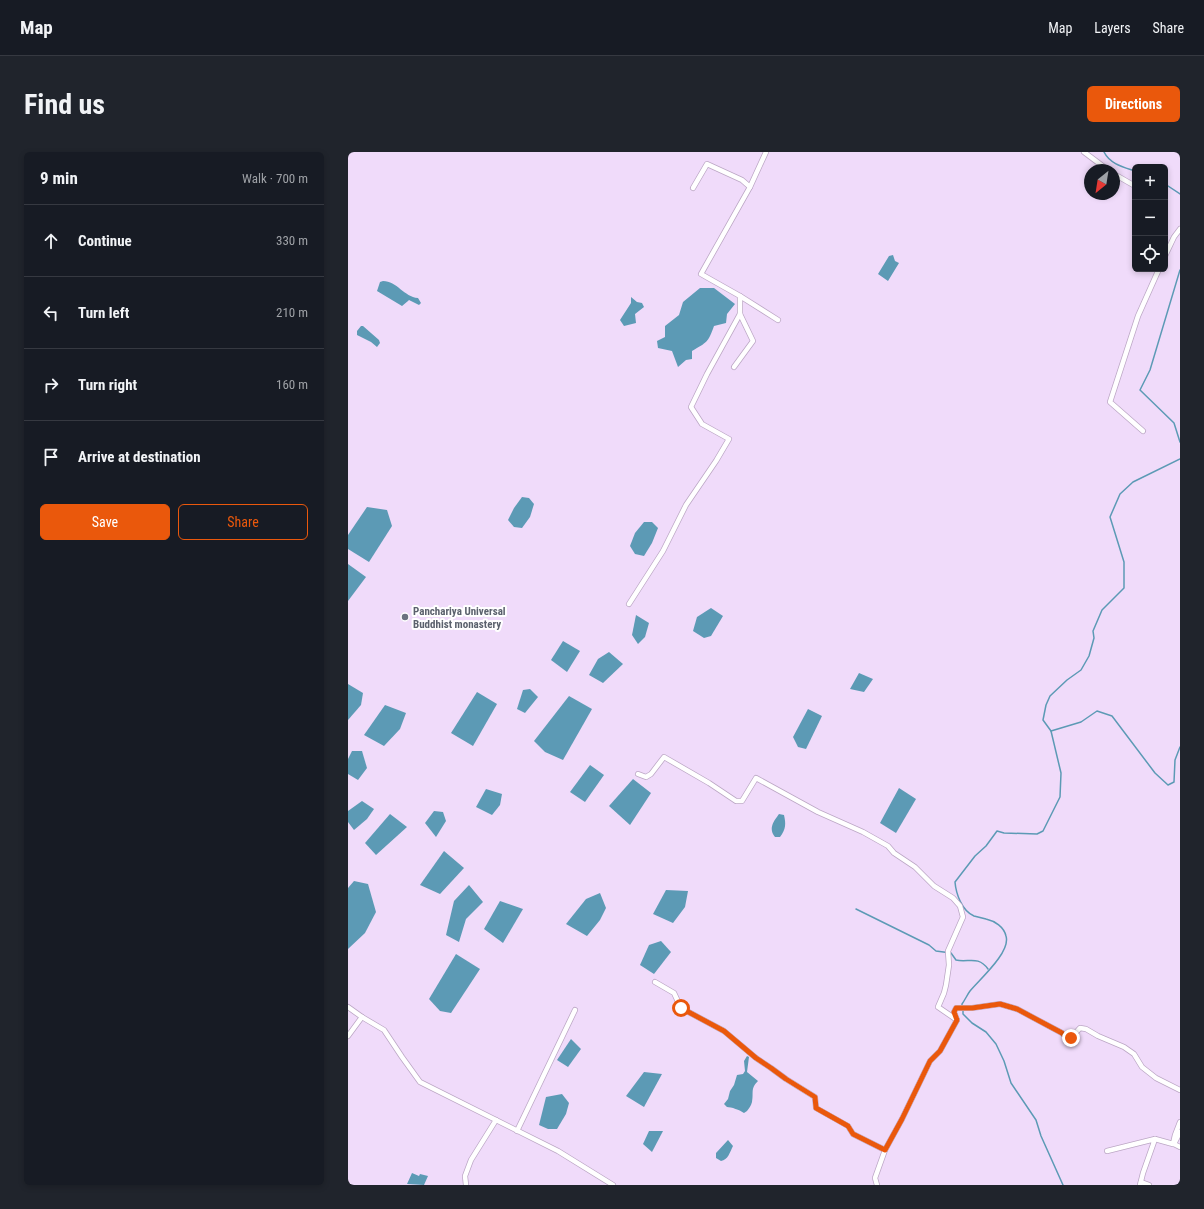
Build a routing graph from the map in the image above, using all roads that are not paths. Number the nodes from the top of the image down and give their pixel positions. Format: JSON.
{"nodes":[{"id":1,"x":766,"y":152,"type":"edge"},
{"id":2,"x":1084,"y":152,"type":"edge"},
{"id":3,"x":1100,"y":164,"type":"edge"},
{"id":4,"x":1120,"y":177,"type":"edge"},
{"id":5,"x":1132,"y":184,"type":"edge"},
{"id":6,"x":750,"y":187,"type":"junction"},
{"id":7,"x":693,"y":188,"type":"dead end"},
{"id":8,"x":1180,"y":229,"type":"edge"},
{"id":9,"x":1168,"y":250,"type":"edge"},
{"id":10,"x":1158,"y":272,"type":"edge"},
{"id":11,"x":740,"y":296,"type":"junction"},
{"id":12,"x":740,"y":314,"type":"junction"},
{"id":13,"x":778,"y":320,"type":"dead end"},
{"id":14,"x":734,"y":366,"type":"dead end"},
{"id":15,"x":1143,"y":431,"type":"dead end"},
{"id":16,"x":629,"y":604,"type":"dead end"},
{"id":17,"x":638,"y":774,"type":"dead end"},
{"id":18,"x":655,"y":982,"type":"dead end"},
{"id":19,"x":348,"y":1007,"type":"edge"},
{"id":20,"x":575,"y":1010,"type":"dead end"},
{"id":21,"x":362,"y":1017,"type":"junction"},
{"id":22,"x":957,"y":1020,"type":"junction"},
{"id":23,"x":348,"y":1036,"type":"edge"},
{"id":24,"x":1180,"y":1090,"type":"edge"},
{"id":25,"x":496,"y":1120,"type":"junction"},
{"id":26,"x":1180,"y":1122,"type":"edge"},
{"id":27,"x":517,"y":1131,"type":"junction"},
{"id":28,"x":1180,"y":1132,"type":"edge"},
{"id":29,"x":1156,"y":1139,"type":"junction"},
{"id":30,"x":1180,"y":1147,"type":"edge"},
{"id":31,"x":885,"y":1150,"type":"junction"},
{"id":32,"x":1107,"y":1151,"type":"dead end"},
{"id":33,"x":1141,"y":1184,"type":"edge"},
{"id":34,"x":466,"y":1185,"type":"edge"},
{"id":35,"x":613,"y":1185,"type":"edge"},
{"id":36,"x":877,"y":1185,"type":"edge"},
{"id":37,"x":1148,"y":1185,"type":"edge"}],
"edges":[{"from":1,"to":6,"type":"street"},
{"from":2,"to":3,"type":"street"},
{"from":4,"to":5,"type":"street"},
{"from":6,"to":7,"type":"street"},
{"from":6,"to":11,"type":"street"},
{"from":8,"to":9,"type":"street"},
{"from":10,"to":15,"type":"street"},
{"from":11,"to":12,"type":"street"},
{"from":11,"to":13,"type":"street"},
{"from":12,"to":14,"type":"street"},
{"from":12,"to":16,"type":"street"},
{"from":17,"to":22,"type":"street"},
{"from":18,"to":31,"type":"street"},
{"from":19,"to":21,"type":"street"},
{"from":20,"to":27,"type":"street"},
{"from":21,"to":23,"type":"street"},
{"from":21,"to":25,"type":"street"},
{"from":22,"to":24,"type":"street"},
{"from":22,"to":31,"type":"street"},
{"from":25,"to":27,"type":"street"},
{"from":25,"to":34,"type":"street"},
{"from":26,"to":29,"type":"street"},
{"from":27,"to":35,"type":"street"},
{"from":28,"to":30,"type":"street"},
{"from":29,"to":32,"type":"street"},
{"from":29,"to":33,"type":"street"},
{"from":31,"to":36,"type":"street"},
{"from":33,"to":37,"type":"street"}]}
